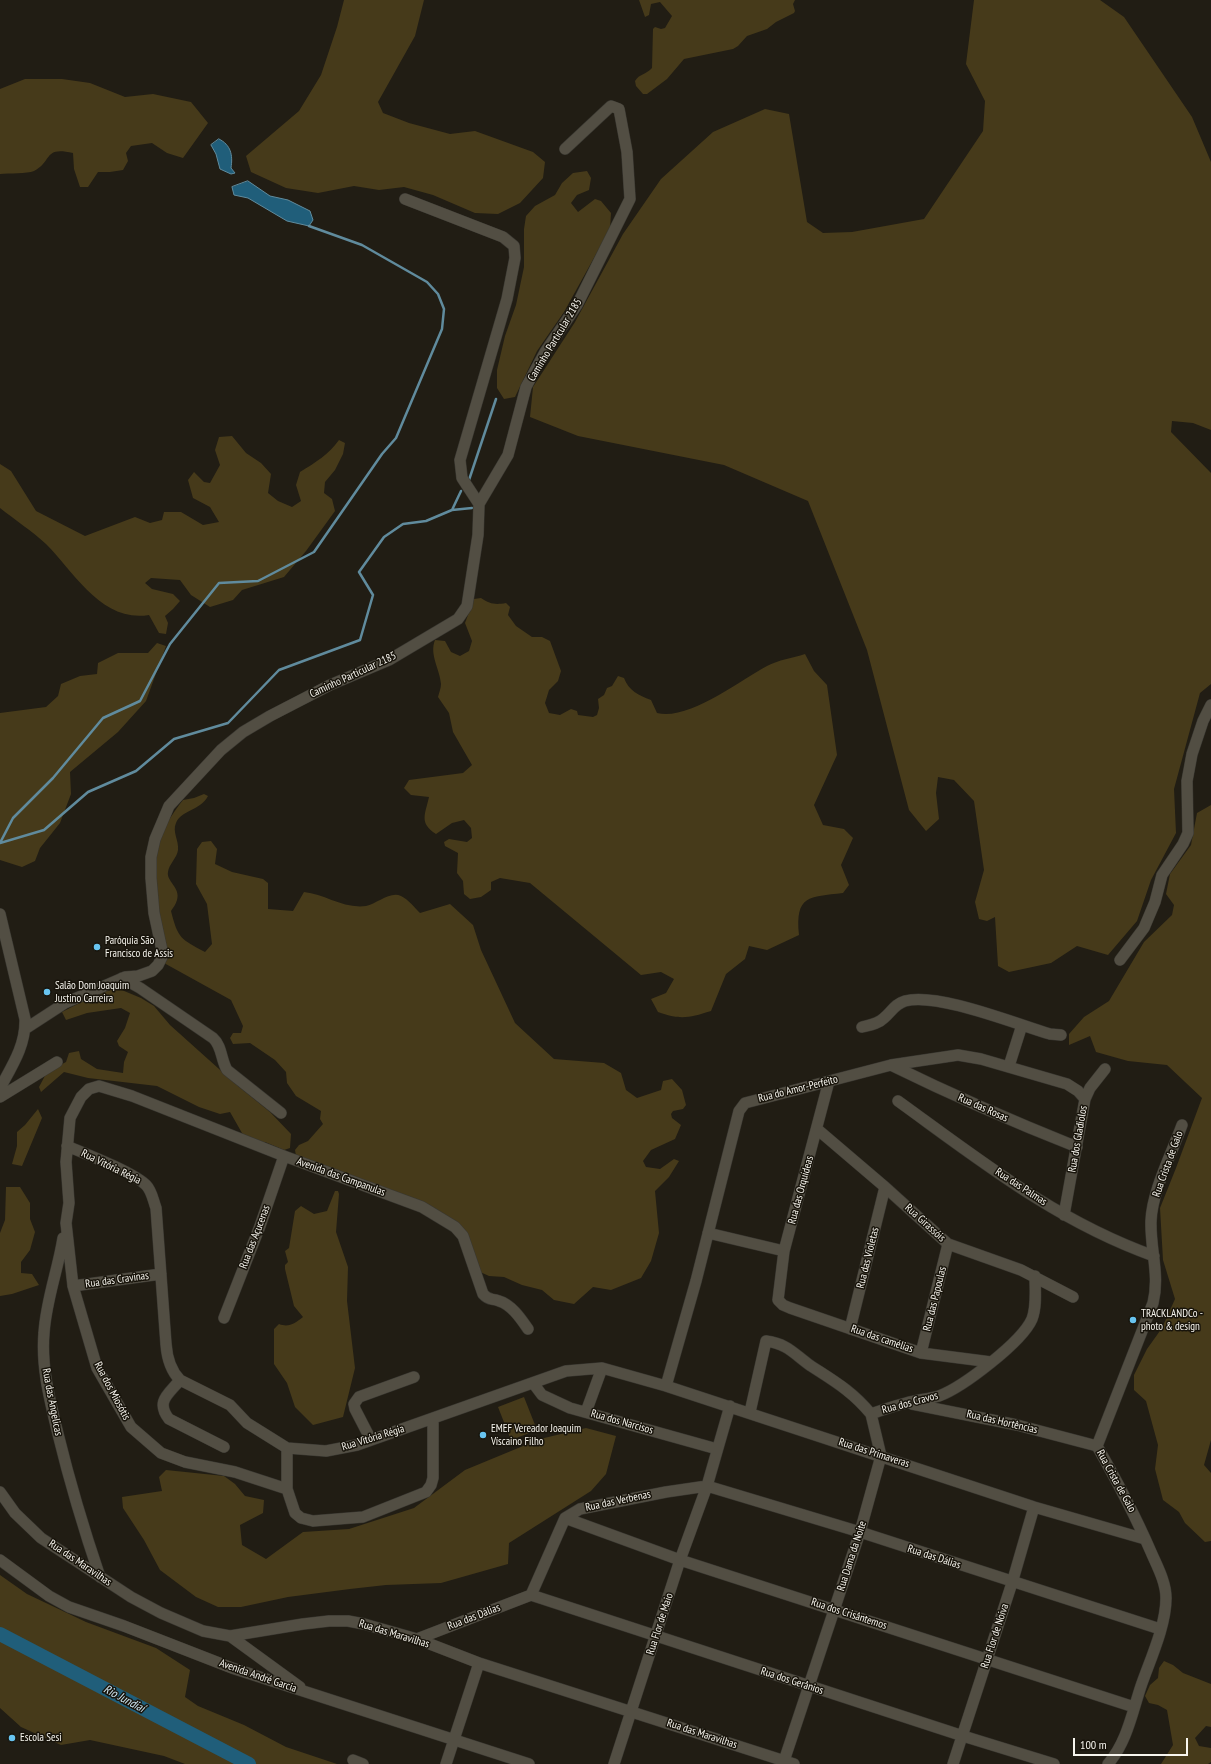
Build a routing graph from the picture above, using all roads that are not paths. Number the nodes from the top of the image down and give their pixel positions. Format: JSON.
{"nodes":[{"id":1,"x":565,"y":149,"type":"dead end"},
{"id":2,"x":405,"y":199,"type":"dead end"},
{"id":3,"x":479,"y":504,"type":"junction"},
{"id":4,"x":1211,"y":705,"type":"edge"},
{"id":5,"x":0,"y":914,"type":"edge"},
{"id":6,"x":1120,"y":960,"type":"dead end"},
{"id":7,"x":122,"y":978,"type":"junction"},
{"id":8,"x":1022,"y":1026,"type":"junction"},
{"id":9,"x":862,"y":1027,"type":"dead end"},
{"id":10,"x":25,"y":1029,"type":"junction"},
{"id":11,"x":1061,"y":1034,"type":"dead end"},
{"id":12,"x":57,"y":1062,"type":"dead end"},
{"id":13,"x":891,"y":1065,"type":"junction"},
{"id":14,"x":1009,"y":1066,"type":"junction"},
{"id":15,"x":1105,"y":1068,"type":"dead end"},
{"id":16,"x":829,"y":1081,"type":"junction"},
{"id":17,"x":98,"y":1086,"type":"joint"},
{"id":18,"x":0,"y":1088,"type":"edge"},
{"id":19,"x":0,"y":1097,"type":"edge"},
{"id":20,"x":1085,"y":1099,"type":"junction"},
{"id":21,"x":898,"y":1101,"type":"dead end"},
{"id":22,"x":281,"y":1113,"type":"dead end"},
{"id":23,"x":1182,"y":1125,"type":"dead end"},
{"id":24,"x":817,"y":1129,"type":"junction"},
{"id":25,"x":68,"y":1146,"type":"junction"},
{"id":26,"x":1078,"y":1147,"type":"junction"},
{"id":27,"x":284,"y":1156,"type":"junction"},
{"id":28,"x":885,"y":1187,"type":"junction"},
{"id":29,"x":1064,"y":1215,"type":"junction"},
{"id":30,"x":66,"y":1223,"type":"junction"},
{"id":31,"x":708,"y":1233,"type":"junction"},
{"id":32,"x":948,"y":1244,"type":"junction"},
{"id":33,"x":784,"y":1251,"type":"junction"},
{"id":34,"x":1154,"y":1256,"type":"junction"},
{"id":35,"x":161,"y":1274,"type":"junction"},
{"id":36,"x":1035,"y":1276,"type":"junction"},
{"id":37,"x":73,"y":1286,"type":"junction"},
{"id":38,"x":1073,"y":1297,"type":"dead end"},
{"id":39,"x":778,"y":1300,"type":"joint"},
{"id":40,"x":224,"y":1318,"type":"dead end"},
{"id":41,"x":850,"y":1329,"type":"junction"},
{"id":42,"x":528,"y":1330,"type":"dead end"},
{"id":43,"x":921,"y":1353,"type":"junction"},
{"id":44,"x":991,"y":1362,"type":"junction"},
{"id":45,"x":602,"y":1368,"type":"junction"},
{"id":46,"x":414,"y":1376,"type":"dead end"},
{"id":47,"x":180,"y":1380,"type":"junction"},
{"id":48,"x":532,"y":1383,"type":"junction"},
{"id":49,"x":666,"y":1386,"type":"junction"},
{"id":50,"x":905,"y":1403,"type":"junction"},
{"id":51,"x":730,"y":1406,"type":"junction"},
{"id":52,"x":586,"y":1412,"type":"junction"},
{"id":53,"x":750,"y":1412,"type":"junction"},
{"id":54,"x":871,"y":1414,"type":"junction"},
{"id":55,"x":433,"y":1419,"type":"junction"},
{"id":56,"x":371,"y":1440,"type":"junction"},
{"id":57,"x":1096,"y":1446,"type":"junction"},
{"id":58,"x":224,"y":1447,"type":"dead end"},
{"id":59,"x":287,"y":1448,"type":"junction"},
{"id":60,"x":718,"y":1449,"type":"junction"},
{"id":61,"x":881,"y":1456,"type":"junction"},
{"id":62,"x":707,"y":1486,"type":"junction"},
{"id":63,"x":287,"y":1489,"type":"junction"},
{"id":64,"x":0,"y":1492,"type":"edge"},
{"id":65,"x":1034,"y":1507,"type":"junction"},
{"id":66,"x":565,"y":1518,"type":"junction"},
{"id":67,"x":860,"y":1532,"type":"junction"},
{"id":68,"x":1145,"y":1539,"type":"junction"},
{"id":69,"x":0,"y":1560,"type":"edge"},
{"id":70,"x":680,"y":1560,"type":"junction"},
{"id":71,"x":100,"y":1577,"type":"junction"},
{"id":72,"x":1012,"y":1583,"type":"junction"},
{"id":73,"x":532,"y":1595,"type":"junction"},
{"id":74,"x":835,"y":1609,"type":"junction"},
{"id":75,"x":1160,"y":1629,"type":"junction"},
{"id":76,"x":230,"y":1636,"type":"junction"},
{"id":77,"x":656,"y":1636,"type":"junction"},
{"id":78,"x":417,"y":1639,"type":"junction"},
{"id":79,"x":988,"y":1659,"type":"junction"},
{"id":80,"x":479,"y":1663,"type":"junction"},
{"id":81,"x":810,"y":1686,"type":"junction"},
{"id":82,"x":311,"y":1694,"type":"junction"},
{"id":83,"x":1134,"y":1707,"type":"junction"},
{"id":84,"x":631,"y":1711,"type":"junction"},
{"id":85,"x":963,"y":1736,"type":"junction"},
{"id":86,"x":454,"y":1739,"type":"junction"},
{"id":87,"x":787,"y":1763,"type":"edge"},
{"id":88,"x":446,"y":1764,"type":"edge"},
{"id":89,"x":529,"y":1764,"type":"edge"},
{"id":90,"x":614,"y":1764,"type":"edge"},
{"id":91,"x":953,"y":1764,"type":"edge"},
{"id":92,"x":1054,"y":1764,"type":"edge"},
{"id":93,"x":1108,"y":1764,"type":"edge"}],
"edges":[{"from":1,"to":3,"type":"street","name":"Caminho Particular 2185"},
{"from":2,"to":3,"type":"street"},
{"from":3,"to":7,"type":"street","name":"Caminho Particular 2185"},
{"from":4,"to":6,"type":"street"},
{"from":5,"to":10,"type":"street"},
{"from":7,"to":10,"type":"street"},
{"from":7,"to":22,"type":"street"},
{"from":8,"to":9,"type":"street"},
{"from":8,"to":11,"type":"street"},
{"from":8,"to":14,"type":"street"},
{"from":10,"to":18,"type":"street"},
{"from":12,"to":19,"type":"street"},
{"from":13,"to":14,"type":"street","name":"Rua do Amor-Perfeito"},
{"from":13,"to":16,"type":"street","name":"Rua do Amor-Perfeito"},
{"from":13,"to":26,"type":"street","name":"Rua das Rosas"},
{"from":14,"to":20,"type":"street","name":"Rua do Amor-Perfeito"},
{"from":15,"to":20,"type":"street","name":"Rua dos Gladiolos"},
{"from":16,"to":24,"type":"street","name":"Rua das Orquídeas"},
{"from":16,"to":31,"type":"street","name":"Rua do Amor-Perfeito"},
{"from":17,"to":25,"type":"street","name":"Rua dos Miosótis"},
{"from":17,"to":27,"type":"street","name":"Avenida das Campanulas"},
{"from":20,"to":26,"type":"street","name":"Rua dos Gladiolos"},
{"from":21,"to":29,"type":"street","name":"Rua das Palmas"},
{"from":23,"to":34,"type":"street","name":"Rua Crista de Galo"},
{"from":24,"to":28,"type":"street","name":"Rua Girassóis"},
{"from":24,"to":33,"type":"street","name":"Rua das Orquídeas"},
{"from":25,"to":30,"type":"street","name":"Rua dos Miosótis"},
{"from":25,"to":35,"type":"street","name":"Rua Vitória Régia"},
{"from":26,"to":29,"type":"street","name":"Rua dos Gladiolos"},
{"from":27,"to":40,"type":"street","name":"Rua das Açucenas"},
{"from":27,"to":42,"type":"street","name":"Avenida das Campanulas"},
{"from":28,"to":32,"type":"street","name":"Rua Girassóis"},
{"from":28,"to":41,"type":"street","name":"Rua das Violetas"},
{"from":29,"to":34,"type":"street","name":"Rua das Palmas"},
{"from":30,"to":37,"type":"street","name":"Rua dos Miosótis"},
{"from":30,"to":71,"type":"street","name":"Rua das Angelicas"},
{"from":31,"to":33,"type":"street"},
{"from":31,"to":49,"type":"street","name":"Rua do Amor-Perfeito"},
{"from":32,"to":36,"type":"street","name":"Rua Girassóis"},
{"from":32,"to":43,"type":"street","name":"Rua das Papoulas"},
{"from":33,"to":39,"type":"street","name":"Rua das Orquídeas"},
{"from":34,"to":57,"type":"street","name":"Rua Crista de Galo"},
{"from":35,"to":37,"type":"street","name":"Rua das Cravinas"},
{"from":35,"to":47,"type":"street","name":"Rua Vitória Régia"},
{"from":36,"to":38,"type":"street","name":"Rua Girassóis"},
{"from":36,"to":44,"type":"street","name":"Rua dos Cravos"},
{"from":37,"to":63,"type":"street","name":"Rua dos Miosótis"},
{"from":39,"to":41,"type":"street","name":"Rua das camélias"},
{"from":41,"to":43,"type":"street","name":"Rua das camélias"},
{"from":43,"to":44,"type":"street","name":"Rua das camélias"},
{"from":44,"to":50,"type":"street","name":"Rua dos Cravos"},
{"from":45,"to":48,"type":"street","name":"Rua Vitória Régia"},
{"from":45,"to":49,"type":"street","name":"Rua das Primaveras"},
{"from":45,"to":52,"type":"street"},
{"from":46,"to":56,"type":"street"},
{"from":47,"to":58,"type":"street"},
{"from":47,"to":59,"type":"street","name":"Rua Vitória Régia"},
{"from":48,"to":52,"type":"street","name":"Rua dos Narcisos"},
{"from":48,"to":55,"type":"street","name":"Rua Vitória Régia"},
{"from":49,"to":51,"type":"street","name":"Rua das Primaveras"},
{"from":50,"to":54,"type":"street","name":"Rua dos Cravos"},
{"from":50,"to":57,"type":"street","name":"Rua das Hortências"},
{"from":51,"to":53,"type":"street","name":"Rua das Primaveras"},
{"from":51,"to":60,"type":"street"},
{"from":52,"to":60,"type":"street","name":"Rua dos Narcisos"},
{"from":53,"to":54,"type":"street","name":"Rua dos Cravos"},
{"from":53,"to":61,"type":"street","name":"Rua das Primaveras"},
{"from":54,"to":61,"type":"street","name":"Rua Dama da Noite"},
{"from":55,"to":56,"type":"street","name":"Rua Vitória Régia"},
{"from":55,"to":63,"type":"street"},
{"from":56,"to":59,"type":"street","name":"Rua Vitória Régia"},
{"from":57,"to":68,"type":"street","name":"Rua Crista de Galo"},
{"from":59,"to":63,"type":"street"},
{"from":60,"to":62,"type":"street"},
{"from":61,"to":65,"type":"street","name":"Rua das Primaveras"},
{"from":61,"to":67,"type":"street","name":"Rua Dama da Noite"},
{"from":62,"to":66,"type":"street","name":"Rua das Verbenas"},
{"from":62,"to":67,"type":"street","name":"Rua das Dálias"},
{"from":62,"to":70,"type":"street","name":"Rua Flor de Maio"},
{"from":64,"to":71,"type":"street","name":"Rua das Maravilhas"},
{"from":65,"to":68,"type":"street","name":"Rua das Primaveras"},
{"from":65,"to":72,"type":"street","name":"Rua Flor de Noiva"},
{"from":66,"to":70,"type":"street","name":"Rua dos Crisântemos"},
{"from":66,"to":73,"type":"street"},
{"from":67,"to":72,"type":"street","name":"Rua das Dálias"},
{"from":67,"to":74,"type":"street","name":"Rua Dama da Noite"},
{"from":68,"to":75,"type":"street","name":"Rua Crista de Galo"},
{"from":69,"to":82,"type":"street","name":"Avenida André Garcia"},
{"from":70,"to":74,"type":"street","name":"Rua dos Crisântemos"},
{"from":70,"to":77,"type":"street","name":"Rua Flor de Maio"},
{"from":71,"to":76,"type":"street","name":"Rua das Maravilhas"},
{"from":72,"to":75,"type":"street","name":"Rua das Dálias"},
{"from":72,"to":79,"type":"street","name":"Rua Flor de Noiva"},
{"from":73,"to":77,"type":"street","name":"Rua dos Gerânios"},
{"from":73,"to":78,"type":"street","name":"Rua das Dálias"},
{"from":74,"to":79,"type":"street","name":"Rua dos Crisântemos"},
{"from":74,"to":81,"type":"street","name":"Rua Dama da Noite"},
{"from":75,"to":83,"type":"street","name":"Rua Crista de Galo"},
{"from":76,"to":78,"type":"street","name":"Rua das Maravilhas"},
{"from":76,"to":82,"type":"street"},
{"from":77,"to":81,"type":"street","name":"Rua dos Gerânios"},
{"from":77,"to":84,"type":"street","name":"Rua Flor de Maio"},
{"from":78,"to":80,"type":"street","name":"Rua das Maravilhas"},
{"from":79,"to":83,"type":"street","name":"Rua dos Crisântemos"},
{"from":79,"to":85,"type":"street","name":"Rua Flor de Noiva"},
{"from":80,"to":84,"type":"street","name":"Rua das Maravilhas"},
{"from":80,"to":86,"type":"street"},
{"from":81,"to":85,"type":"street","name":"Rua dos Gerânios"},
{"from":81,"to":87,"type":"street","name":"Rua Dama da Noite"},
{"from":82,"to":86,"type":"street","name":"Avenida André Garcia"},
{"from":83,"to":93,"type":"street","name":"Rua Crista de Galo"},
{"from":84,"to":87,"type":"street","name":"Rua das Maravilhas"},
{"from":84,"to":90,"type":"street","name":"Rua Flor de Maio"},
{"from":85,"to":91,"type":"street","name":"Rua Flor de Noiva"},
{"from":85,"to":92,"type":"street","name":"Rua dos Gerânios"},
{"from":86,"to":88,"type":"street"},
{"from":86,"to":89,"type":"street","name":"Avenida André Garcia"}]}
